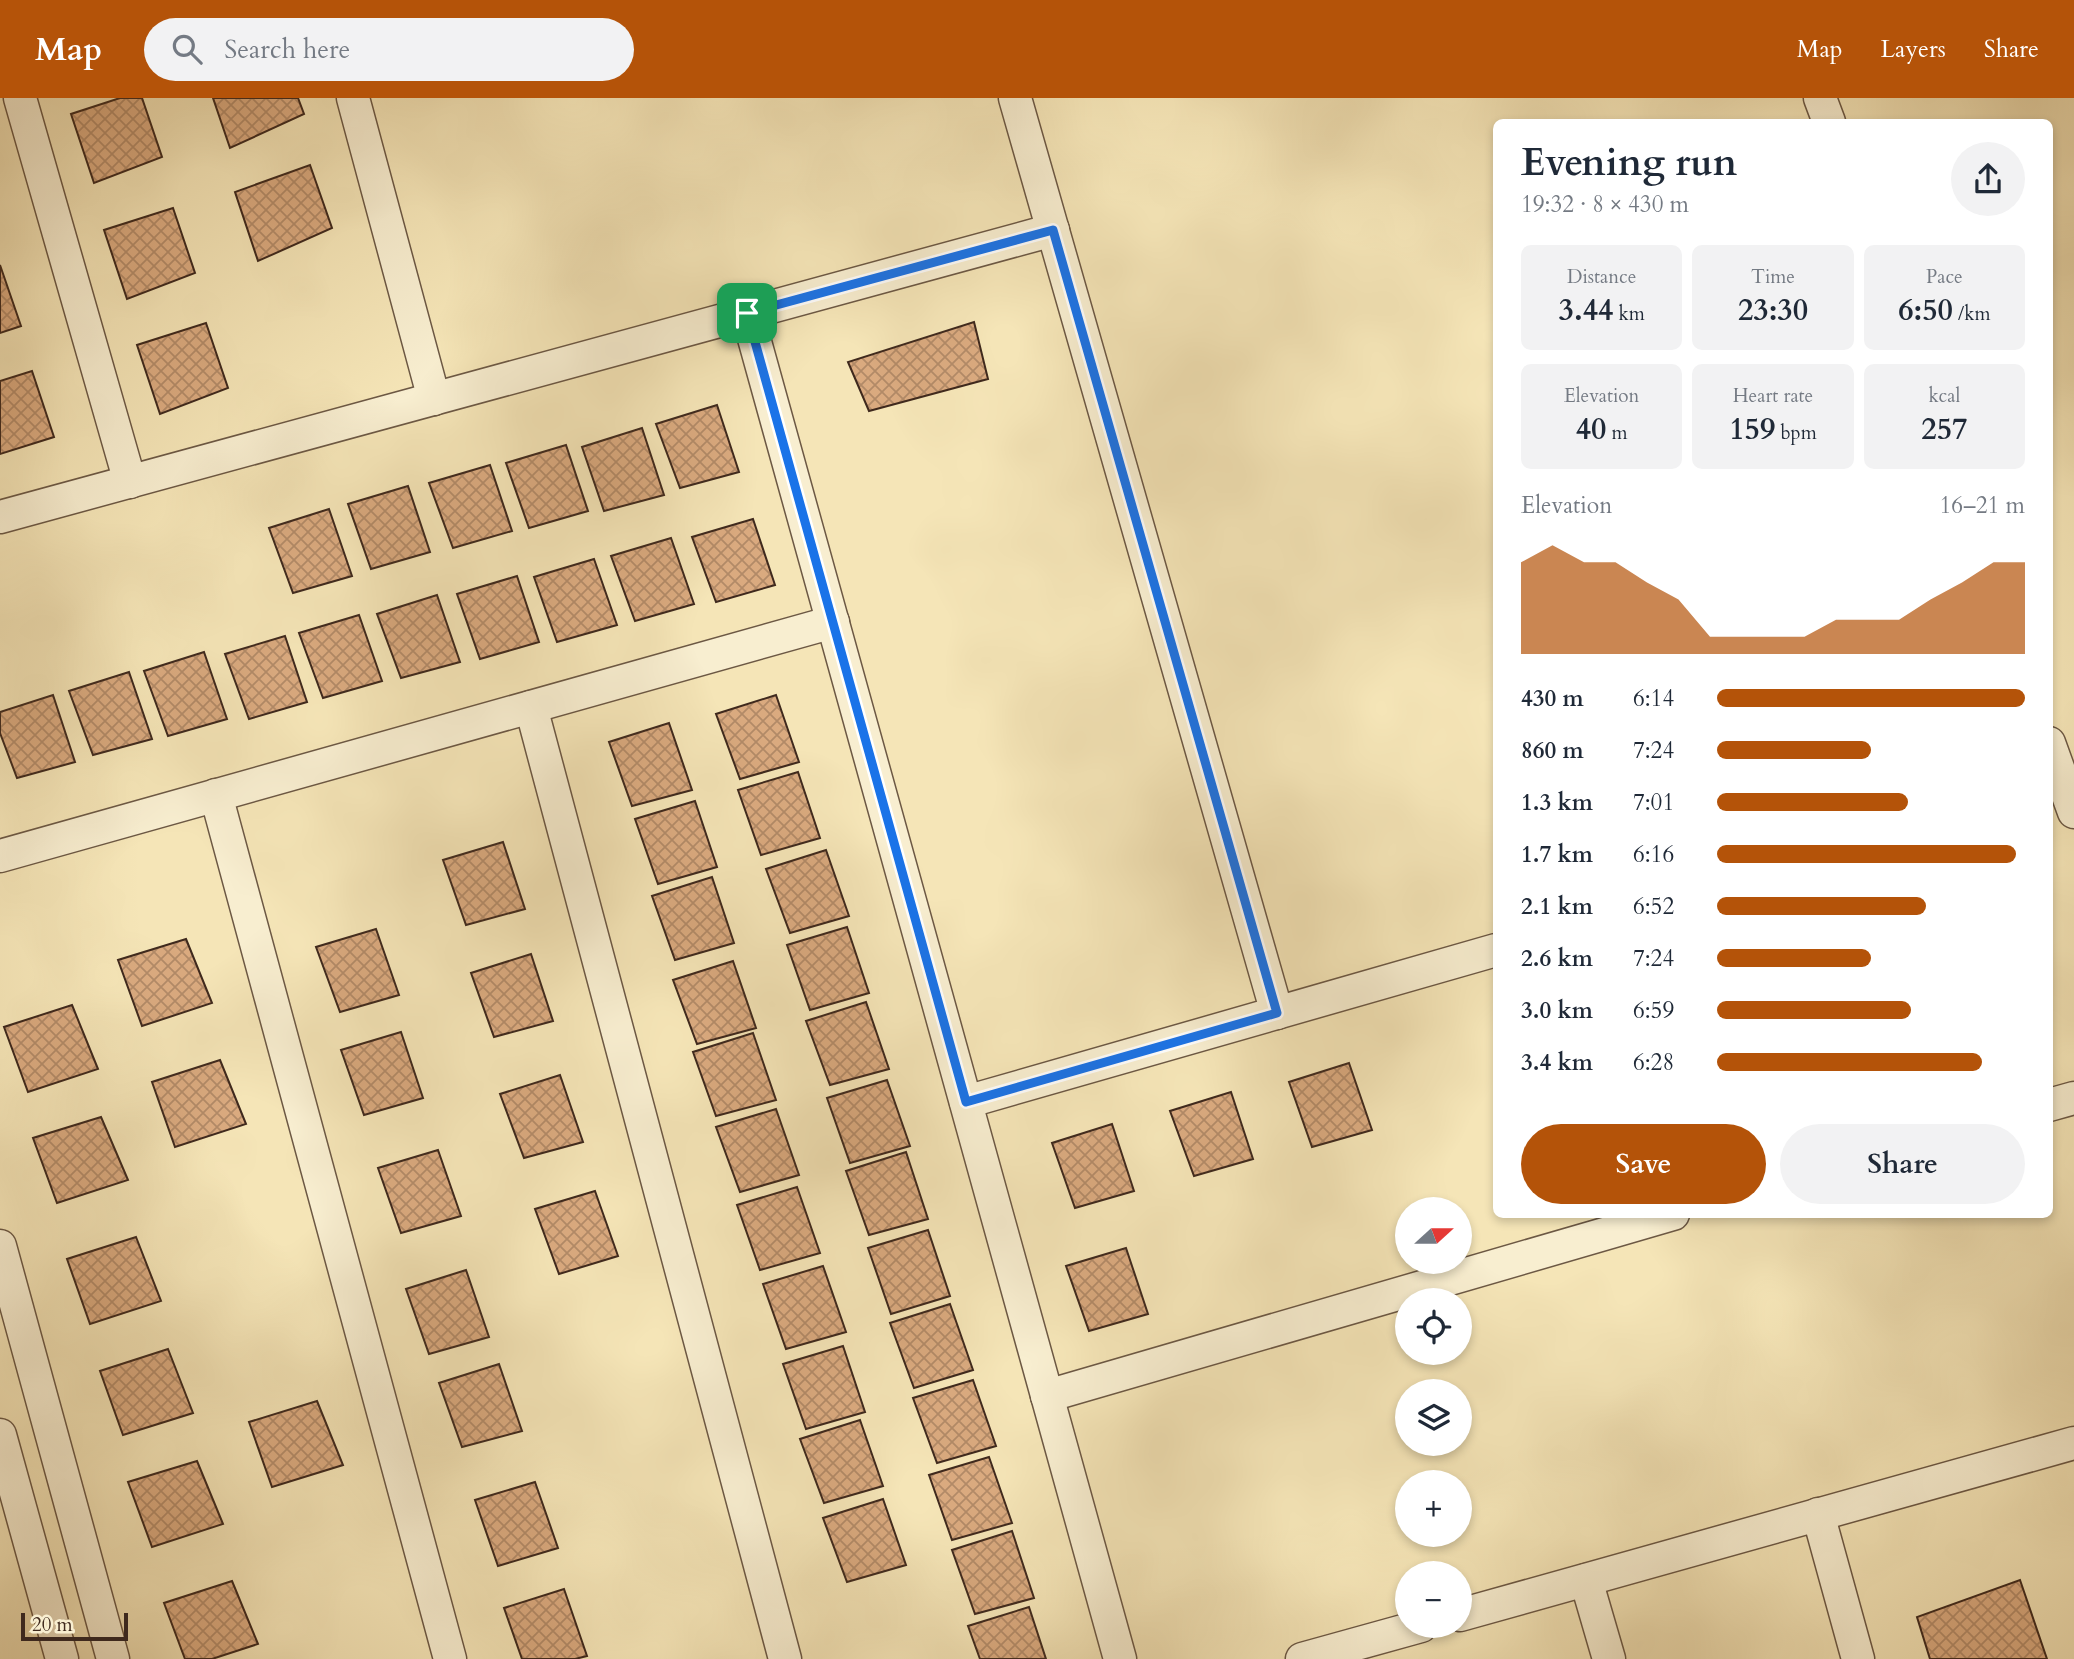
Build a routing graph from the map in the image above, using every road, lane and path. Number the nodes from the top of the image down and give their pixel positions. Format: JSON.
{"nodes":[{"id":1,"x":20,"y":98,"type":"edge"},
{"id":2,"x":353,"y":98,"type":"edge"},
{"id":3,"x":1016,"y":98,"type":"edge"},
{"id":4,"x":1820,"y":98,"type":"edge"},
{"id":5,"x":1828,"y":119,"type":"edge"},
{"id":6,"x":1053,"y":230,"type":"junction"},
{"id":7,"x":747,"y":313,"type":"junction"},
{"id":8,"x":435,"y":399,"type":"junction"},
{"id":9,"x":130,"y":482,"type":"junction"},
{"id":10,"x":0,"y":517,"type":"edge"},
{"id":11,"x":833,"y":622,"type":"junction"},
{"id":12,"x":531,"y":707,"type":"junction"},
{"id":13,"x":2053,"y":758,"type":"edge"},
{"id":14,"x":216,"y":795,"type":"junction"},
{"id":15,"x":2063,"y":797,"type":"edge"},
{"id":16,"x":0,"y":856,"type":"edge"},
{"id":17,"x":1493,"y":951,"type":"edge"},
{"id":18,"x":1277,"y":1013,"type":"junction"},
{"id":19,"x":2074,"y":1098,"type":"edge"},
{"id":20,"x":966,"y":1102,"type":"junction"},
{"id":21,"x":2053,"y":1104,"type":"edge"},
{"id":22,"x":1659,"y":1218,"type":"edge"},
{"id":23,"x":0,"y":1246,"type":"edge"},
{"id":24,"x":1047,"y":1396,"type":"junction"},
{"id":25,"x":0,"y":1435,"type":"edge"},
{"id":26,"x":2074,"y":1443,"type":"edge"},
{"id":27,"x":10,"y":1509,"type":"edge"},
{"id":28,"x":1818,"y":1514,"type":"junction"},
{"id":29,"x":1587,"y":1580,"type":"junction"},
{"id":30,"x":1472,"y":1612,"type":"edge"},
{"id":31,"x":1395,"y":1637,"type":"edge"},
{"id":32,"x":1361,"y":1651,"type":"edge"},
{"id":33,"x":62,"y":1659,"type":"edge"},
{"id":34,"x":113,"y":1659,"type":"edge"},
{"id":35,"x":450,"y":1659,"type":"edge"},
{"id":36,"x":785,"y":1659,"type":"edge"},
{"id":37,"x":1120,"y":1659,"type":"edge"},
{"id":38,"x":1302,"y":1659,"type":"edge"},
{"id":39,"x":1609,"y":1659,"type":"edge"},
{"id":40,"x":1858,"y":1659,"type":"edge"}],
"edges":[{"from":1,"to":9,"type":"street"},
{"from":2,"to":8,"type":"street"},
{"from":3,"to":6,"type":"street"},
{"from":4,"to":5,"type":"street"},
{"from":6,"to":7,"type":"street"},
{"from":6,"to":18,"type":"street"},
{"from":7,"to":8,"type":"street"},
{"from":7,"to":11,"type":"street"},
{"from":8,"to":9,"type":"street"},
{"from":9,"to":10,"type":"street"},
{"from":11,"to":12,"type":"street"},
{"from":11,"to":20,"type":"street"},
{"from":12,"to":14,"type":"street"},
{"from":12,"to":36,"type":"street"},
{"from":13,"to":15,"type":"street"},
{"from":14,"to":16,"type":"street"},
{"from":14,"to":35,"type":"street"},
{"from":17,"to":18,"type":"street"},
{"from":18,"to":20,"type":"street"},
{"from":19,"to":21,"type":"street"},
{"from":20,"to":24,"type":"street"},
{"from":22,"to":24,"type":"street"},
{"from":23,"to":34,"type":"street"},
{"from":24,"to":37,"type":"street"},
{"from":25,"to":27,"type":"street"},
{"from":26,"to":28,"type":"street"},
{"from":27,"to":33,"type":"street"},
{"from":28,"to":29,"type":"street"},
{"from":28,"to":40,"type":"street"},
{"from":29,"to":30,"type":"street"},
{"from":29,"to":39,"type":"street"},
{"from":31,"to":32,"type":"street"},
{"from":32,"to":38,"type":"street"}]}
